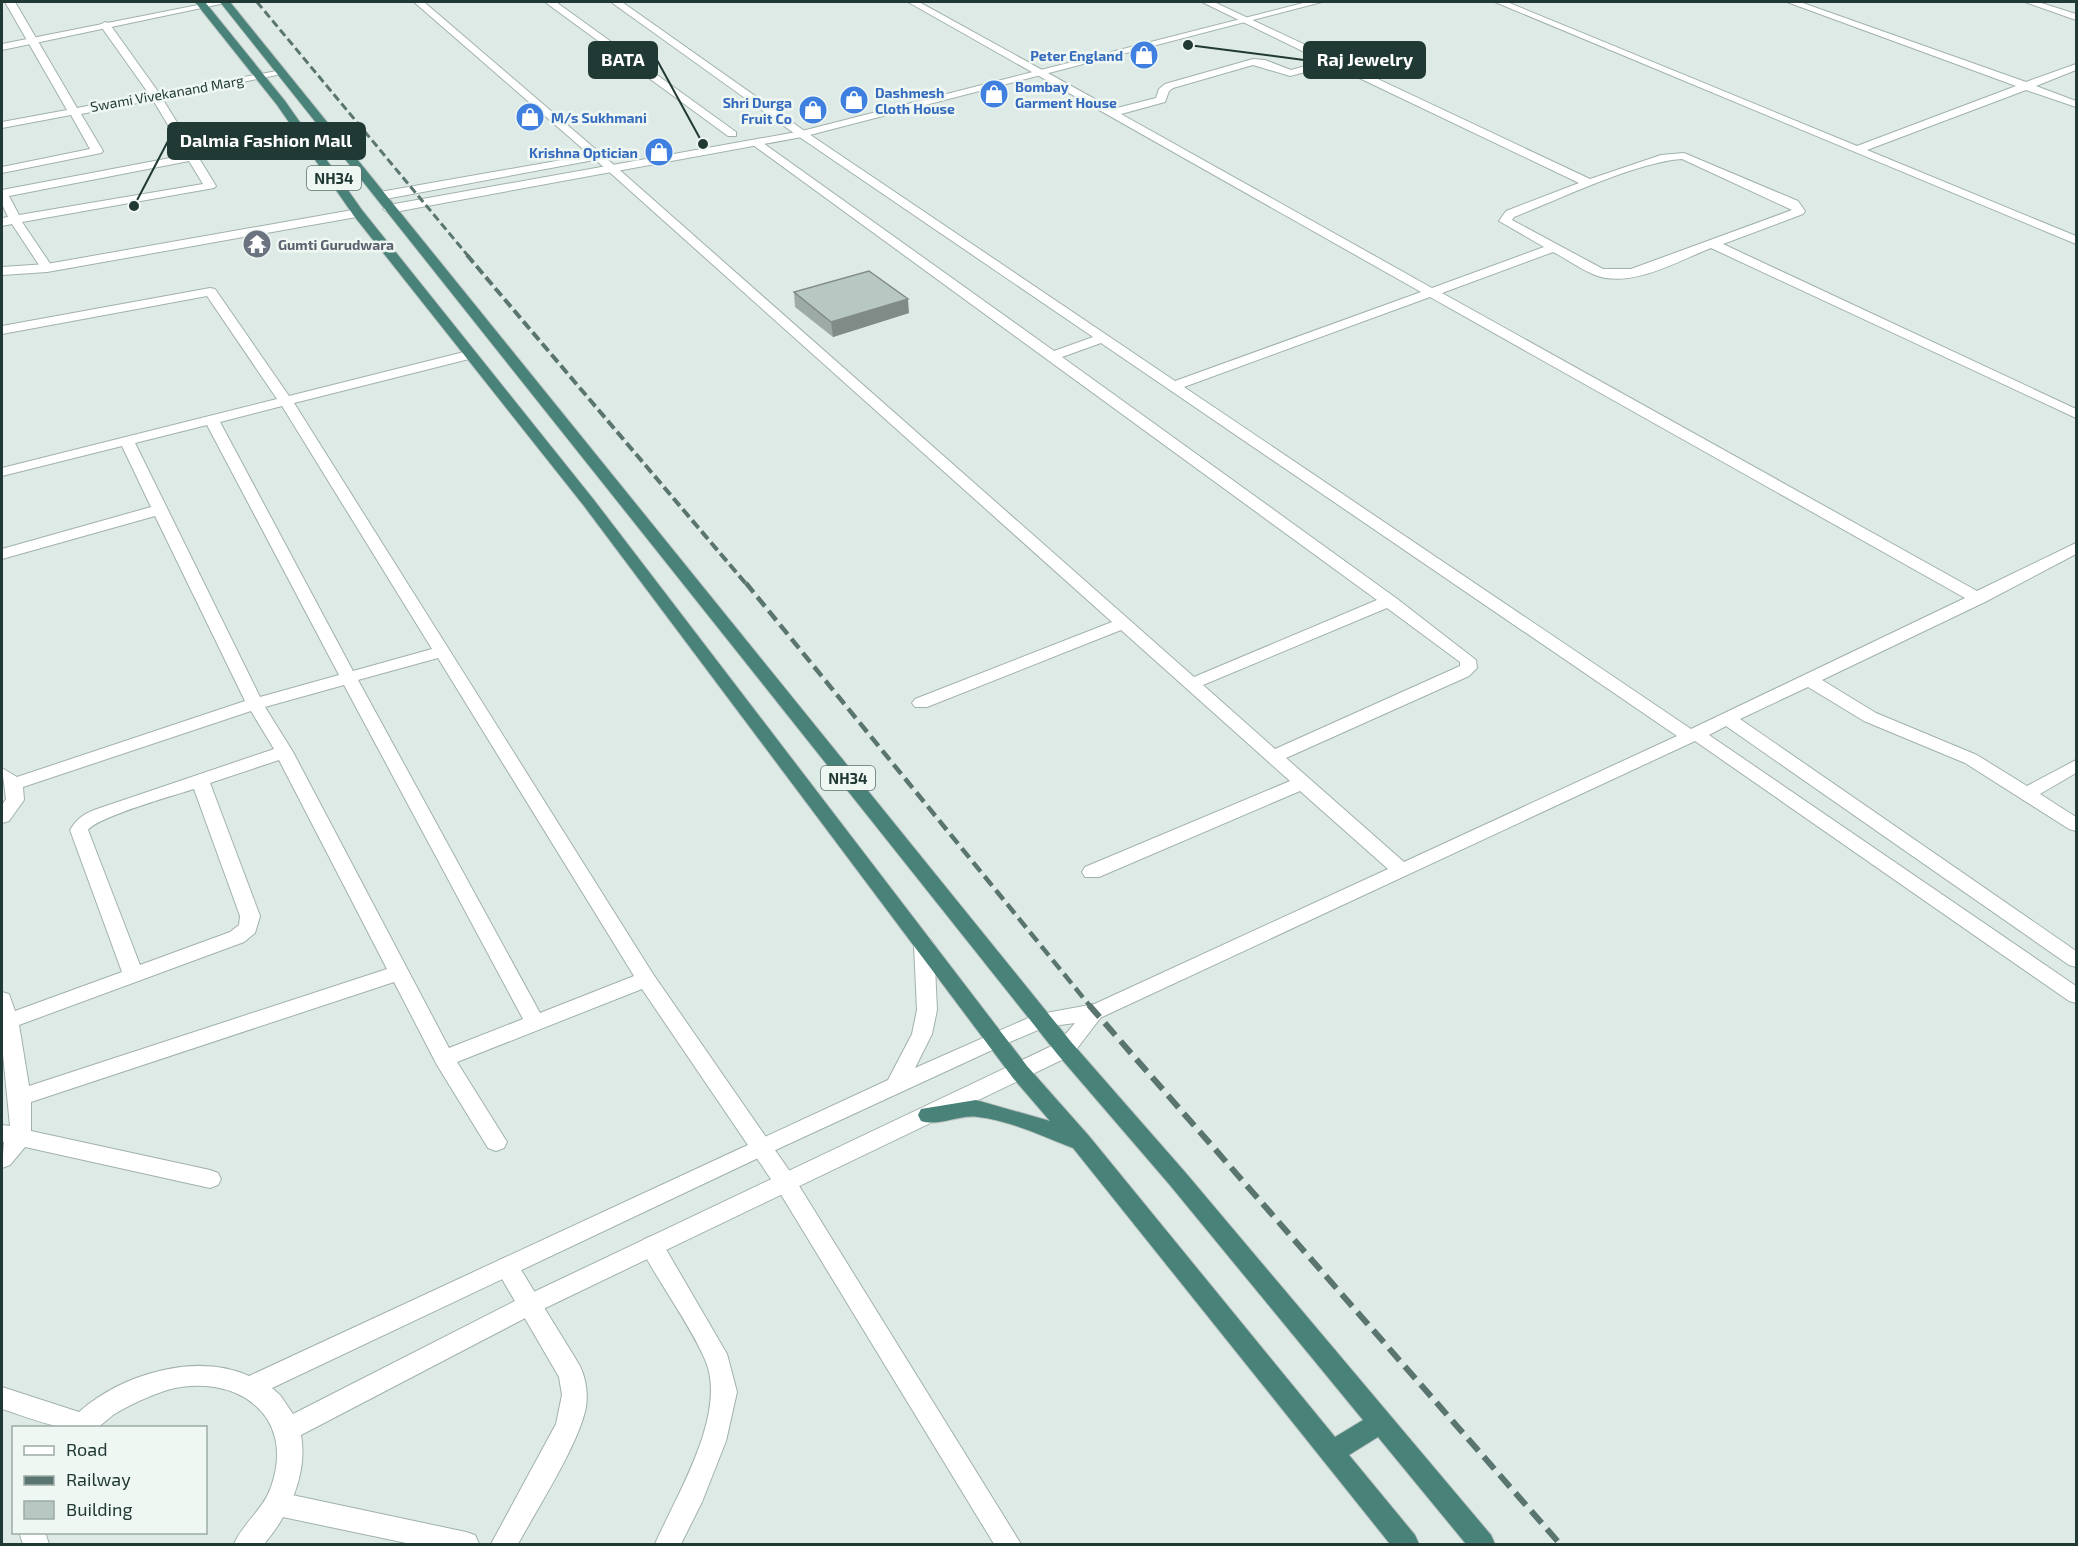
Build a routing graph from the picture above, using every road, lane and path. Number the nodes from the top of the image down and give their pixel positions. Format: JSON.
{"nodes":[{"id":1,"x":10,"y":2,"type":"edge"},
{"id":2,"x":225,"y":2,"type":"edge"},
{"id":3,"x":419,"y":2,"type":"edge"},
{"id":4,"x":550,"y":2,"type":"edge"},
{"id":5,"x":616,"y":2,"type":"edge"},
{"id":6,"x":913,"y":2,"type":"edge"},
{"id":7,"x":1207,"y":2,"type":"edge"},
{"id":8,"x":1282,"y":2,"type":"edge"},
{"id":9,"x":1317,"y":2,"type":"edge"},
{"id":10,"x":1500,"y":2,"type":"edge"},
{"id":11,"x":1792,"y":2,"type":"edge"},
{"id":12,"x":2030,"y":2,"type":"edge"},
{"id":13,"x":202,"y":4,"type":"edge"},
{"id":14,"x":1233,"y":14,"type":"junction"},
{"id":15,"x":2076,"y":17,"type":"edge"},
{"id":16,"x":1245,"y":20,"type":"junction"},
{"id":17,"x":105,"y":25,"type":"junction"},
{"id":18,"x":34,"y":40,"type":"junction"},
{"id":19,"x":2,"y":47,"type":"edge"},
{"id":20,"x":1331,"y":62,"type":"junction"},
{"id":21,"x":2076,"y":67,"type":"edge"},
{"id":22,"x":1033,"y":69,"type":"junction"},
{"id":23,"x":282,"y":73,"type":"junction"},
{"id":24,"x":259,"y":76,"type":"junction"},
{"id":25,"x":2023,"y":85,"type":"junction"},
{"id":26,"x":154,"y":95,"type":"junction"},
{"id":27,"x":2076,"y":104,"type":"edge"},
{"id":28,"x":76,"y":110,"type":"junction"},
{"id":29,"x":1112,"y":113,"type":"junction"},
{"id":30,"x":2,"y":124,"type":"edge"},
{"id":31,"x":790,"y":124,"type":"junction"},
{"id":32,"x":732,"y":134,"type":"junction"},
{"id":33,"x":802,"y":134,"type":"junction"},
{"id":34,"x":755,"y":142,"type":"junction"},
{"id":35,"x":676,"y":144,"type":"dead end"},
{"id":36,"x":1856,"y":150,"type":"junction"},
{"id":37,"x":620,"y":153,"type":"dead end"},
{"id":38,"x":598,"y":157,"type":"junction"},
{"id":39,"x":193,"y":158,"type":"junction"},
{"id":40,"x":610,"y":167,"type":"junction"},
{"id":41,"x":2,"y":170,"type":"edge"},
{"id":42,"x":1589,"y":183,"type":"junction"},
{"id":43,"x":2,"y":193,"type":"edge"},
{"id":44,"x":384,"y":202,"type":"junction"},
{"id":45,"x":354,"y":208,"type":"junction"},
{"id":46,"x":15,"y":220,"type":"junction"},
{"id":47,"x":2,"y":222,"type":"edge"},
{"id":48,"x":2076,"y":240,"type":"edge"},
{"id":49,"x":1713,"y":244,"type":"junction"},
{"id":50,"x":1553,"y":248,"type":"junction"},
{"id":51,"x":43,"y":263,"type":"junction"},
{"id":52,"x":5,"y":271,"type":"edge"},
{"id":53,"x":1433,"y":291,"type":"junction"},
{"id":54,"x":2,"y":330,"type":"edge"},
{"id":55,"x":1104,"y":338,"type":"junction"},
{"id":56,"x":468,"y":355,"type":"junction"},
{"id":57,"x":1053,"y":356,"type":"junction"},
{"id":58,"x":1173,"y":386,"type":"junction"},
{"id":59,"x":286,"y":401,"type":"junction"},
{"id":60,"x":2076,"y":414,"type":"edge"},
{"id":61,"x":212,"y":420,"type":"junction"},
{"id":62,"x":127,"y":442,"type":"junction"},
{"id":63,"x":2,"y":472,"type":"edge"},
{"id":64,"x":619,"y":494,"type":"junction"},
{"id":65,"x":588,"y":502,"type":"junction"},
{"id":66,"x":158,"y":510,"type":"junction"},
{"id":67,"x":2076,"y":548,"type":"edge"},
{"id":68,"x":2,"y":554,"type":"edge"},
{"id":69,"x":1979,"y":599,"type":"junction"},
{"id":70,"x":1390,"y":601,"type":"junction"},
{"id":71,"x":1123,"y":624,"type":"junction"},
{"id":72,"x":441,"y":652,"type":"junction"},
{"id":73,"x":348,"y":678,"type":"junction"},
{"id":74,"x":1809,"y":680,"type":"junction"},
{"id":75,"x":1191,"y":684,"type":"junction"},
{"id":76,"x":921,"y":703,"type":"dead end"},
{"id":77,"x":255,"y":704,"type":"junction"},
{"id":78,"x":1728,"y":719,"type":"junction"},
{"id":79,"x":1693,"y":736,"type":"junction"},
{"id":80,"x":284,"y":752,"type":"junction"},
{"id":81,"x":1272,"y":756,"type":"junction"},
{"id":82,"x":2076,"y":766,"type":"edge"},
{"id":83,"x":8,"y":779,"type":"edge"},
{"id":84,"x":201,"y":782,"type":"junction"},
{"id":85,"x":1302,"y":783,"type":"junction"},
{"id":86,"x":2027,"y":794,"type":"junction"},
{"id":87,"x":2,"y":817,"type":"edge"},
{"id":88,"x":2076,"y":825,"type":"edge"},
{"id":89,"x":1401,"y":870,"type":"junction"},
{"id":90,"x":1092,"y":872,"type":"dead end"},
{"id":91,"x":924,"y":945,"type":"junction"},
{"id":92,"x":2076,"y":960,"type":"edge"},
{"id":93,"x":399,"y":973,"type":"junction"},
{"id":94,"x":134,"y":976,"type":"junction"},
{"id":95,"x":646,"y":979,"type":"junction"},
{"id":96,"x":2076,"y":996,"type":"edge"},
{"id":97,"x":2,"y":999,"type":"edge"},
{"id":98,"x":1095,"y":1012,"type":"junction"},
{"id":99,"x":9,"y":1020,"type":"junction"},
{"id":100,"x":1042,"y":1020,"type":"junction"},
{"id":101,"x":536,"y":1024,"type":"junction"},
{"id":102,"x":996,"y":1040,"type":"junction"},
{"id":103,"x":1065,"y":1049,"type":"junction"},
{"id":104,"x":444,"y":1059,"type":"junction"},
{"id":105,"x":1020,"y":1072,"type":"junction"},
{"id":106,"x":896,"y":1086,"type":"junction"},
{"id":107,"x":20,"y":1097,"type":"junction"},
{"id":108,"x":929,"y":1115,"type":"junction"},
{"id":109,"x":10,"y":1135,"type":"edge"},
{"id":110,"x":496,"y":1142,"type":"dead end"},
{"id":111,"x":1081,"y":1142,"type":"junction"},
{"id":112,"x":761,"y":1147,"type":"junction"},
{"id":113,"x":2,"y":1159,"type":"edge"},
{"id":114,"x":210,"y":1179,"type":"dead end"},
{"id":115,"x":785,"y":1182,"type":"junction"},
{"id":116,"x":652,"y":1246,"type":"junction"},
{"id":117,"x":507,"y":1267,"type":"junction"},
{"id":118,"x":529,"y":1305,"type":"junction"},
{"id":119,"x":252,"y":1386,"type":"junction"},
{"id":120,"x":2,"y":1398,"type":"edge"},
{"id":121,"x":1379,"y":1423,"type":"junction"},
{"id":122,"x":81,"y":1426,"type":"edge"},
{"id":123,"x":288,"y":1430,"type":"junction"},
{"id":124,"x":1330,"y":1453,"type":"junction"},
{"id":125,"x":278,"y":1504,"type":"junction"},
{"id":126,"x":247,"y":1545,"type":"edge"},
{"id":127,"x":466,"y":1545,"type":"edge"},
{"id":128,"x":504,"y":1545,"type":"edge"},
{"id":129,"x":668,"y":1545,"type":"edge"},
{"id":130,"x":1008,"y":1545,"type":"edge"},
{"id":131,"x":1406,"y":1545,"type":"edge"},
{"id":132,"x":1482,"y":1545,"type":"edge"}],
"edges":[{"from":1,"to":18,"type":"street"},
{"from":2,"to":13,"type":"street"},
{"from":2,"to":23,"type":"highway","number":"NH34"},
{"from":3,"to":38,"type":"street"},
{"from":4,"to":32,"type":"street"},
{"from":5,"to":31,"type":"street"},
{"from":6,"to":22,"type":"street"},
{"from":7,"to":14,"type":"street"},
{"from":8,"to":14,"type":"street"},
{"from":9,"to":16,"type":"street"},
{"from":10,"to":36,"type":"street"},
{"from":11,"to":25,"type":"street"},
{"from":12,"to":15,"type":"street"},
{"from":13,"to":17,"type":"street"},
{"from":13,"to":24,"type":"highway","number":"NH34"},
{"from":14,"to":16,"type":"street"},
{"from":14,"to":22,"type":"street"},
{"from":16,"to":20,"type":"street"},
{"from":16,"to":22,"type":"street"},
{"from":17,"to":18,"type":"street"},
{"from":17,"to":26,"type":"street"},
{"from":18,"to":19,"type":"street"},
{"from":18,"to":28,"type":"street"},
{"from":20,"to":29,"type":"street"},
{"from":20,"to":42,"type":"street"},
{"from":21,"to":25,"type":"street"},
{"from":22,"to":29,"type":"street"},
{"from":22,"to":31,"type":"street"},
{"from":22,"to":33,"type":"street"},
{"from":23,"to":24,"type":"street","name":"Swami Vivekanand Marg"},
{"from":23,"to":44,"type":"highway","number":"NH34"},
{"from":24,"to":26,"type":"street","name":"Swami Vivekanand Marg"},
{"from":24,"to":45,"type":"highway","number":"NH34"},
{"from":25,"to":27,"type":"street"},
{"from":25,"to":36,"type":"street"},
{"from":26,"to":28,"type":"street","name":"Swami Vivekanand Marg"},
{"from":26,"to":39,"type":"street"},
{"from":28,"to":30,"type":"street","name":"Swami Vivekanand Marg"},
{"from":28,"to":41,"type":"street"},
{"from":29,"to":53,"type":"street"},
{"from":31,"to":32,"type":"street"},
{"from":31,"to":33,"type":"street"},
{"from":32,"to":35,"type":"street"},
{"from":33,"to":34,"type":"street"},
{"from":33,"to":55,"type":"street"},
{"from":34,"to":40,"type":"street"},
{"from":34,"to":57,"type":"street"},
{"from":36,"to":48,"type":"street"},
{"from":37,"to":38,"type":"street"},
{"from":38,"to":40,"type":"street"},
{"from":38,"to":44,"type":"street"},
{"from":39,"to":43,"type":"street"},
{"from":39,"to":46,"type":"street"},
{"from":40,"to":44,"type":"street"},
{"from":40,"to":71,"type":"street"},
{"from":42,"to":49,"type":"street"},
{"from":42,"to":50,"type":"street"},
{"from":43,"to":46,"type":"street"},
{"from":44,"to":64,"type":"highway","number":"NH34"},
{"from":45,"to":51,"type":"street"},
{"from":45,"to":56,"type":"highway","number":"NH34"},
{"from":46,"to":47,"type":"street"},
{"from":46,"to":51,"type":"street"},
{"from":49,"to":50,"type":"street"},
{"from":49,"to":60,"type":"street"},
{"from":50,"to":53,"type":"street"},
{"from":51,"to":52,"type":"street"},
{"from":53,"to":58,"type":"street"},
{"from":53,"to":69,"type":"street"},
{"from":54,"to":59,"type":"street"},
{"from":55,"to":57,"type":"street"},
{"from":55,"to":58,"type":"street"},
{"from":56,"to":59,"type":"street"},
{"from":56,"to":65,"type":"highway","number":"NH34"},
{"from":57,"to":70,"type":"street"},
{"from":58,"to":79,"type":"street"},
{"from":59,"to":61,"type":"street"},
{"from":59,"to":72,"type":"street"},
{"from":61,"to":62,"type":"street"},
{"from":61,"to":73,"type":"street"},
{"from":62,"to":63,"type":"street"},
{"from":62,"to":66,"type":"street"},
{"from":64,"to":65,"type":"highway"},
{"from":64,"to":100,"type":"highway","number":"NH34"},
{"from":65,"to":91,"type":"highway","number":"NH34"},
{"from":66,"to":68,"type":"street"},
{"from":66,"to":77,"type":"street"},
{"from":67,"to":69,"type":"street"},
{"from":69,"to":74,"type":"street"},
{"from":70,"to":75,"type":"street"},
{"from":70,"to":81,"type":"street"},
{"from":71,"to":75,"type":"street"},
{"from":71,"to":76,"type":"street"},
{"from":72,"to":73,"type":"street"},
{"from":72,"to":95,"type":"street"},
{"from":73,"to":77,"type":"street"},
{"from":73,"to":101,"type":"street"},
{"from":74,"to":78,"type":"street"},
{"from":74,"to":86,"type":"street"},
{"from":75,"to":81,"type":"street"},
{"from":77,"to":80,"type":"street"},
{"from":77,"to":83,"type":"street"},
{"from":78,"to":79,"type":"street"},
{"from":78,"to":92,"type":"street"},
{"from":79,"to":89,"type":"street"},
{"from":79,"to":96,"type":"street"},
{"from":80,"to":84,"type":"street"},
{"from":80,"to":93,"type":"street"},
{"from":81,"to":85,"type":"street"},
{"from":82,"to":86,"type":"street"},
{"from":83,"to":87,"type":"street"},
{"from":84,"to":94,"type":"street"},
{"from":84,"to":94,"type":"street"},
{"from":85,"to":89,"type":"street"},
{"from":85,"to":90,"type":"street"},
{"from":86,"to":88,"type":"street"},
{"from":89,"to":98,"type":"street"},
{"from":91,"to":102,"type":"highway","number":"NH34"},
{"from":91,"to":106,"type":"street"},
{"from":93,"to":104,"type":"street"},
{"from":93,"to":107,"type":"street"},
{"from":94,"to":99,"type":"street"},
{"from":95,"to":101,"type":"street"},
{"from":95,"to":112,"type":"street"},
{"from":97,"to":99,"type":"street"},
{"from":98,"to":100,"type":"street"},
{"from":98,"to":103,"type":"street"},
{"from":99,"to":107,"type":"street"},
{"from":100,"to":102,"type":"street"},
{"from":100,"to":103,"type":"highway","number":"NH34"},
{"from":101,"to":104,"type":"street"},
{"from":102,"to":105,"type":"highway","number":"NH34"},
{"from":102,"to":106,"type":"street"},
{"from":103,"to":105,"type":"street"},
{"from":103,"to":121,"type":"highway","number":"NH34"},
{"from":104,"to":110,"type":"street"},
{"from":105,"to":108,"type":"street"},
{"from":105,"to":111,"type":"highway","number":"NH34"},
{"from":106,"to":112,"type":"street"},
{"from":107,"to":109,"type":"street"},
{"from":108,"to":111,"type":"highway"},
{"from":108,"to":115,"type":"street"},
{"from":109,"to":113,"type":"street"},
{"from":109,"to":114,"type":"street"},
{"from":111,"to":124,"type":"highway","number":"NH34"},
{"from":112,"to":115,"type":"street"},
{"from":112,"to":117,"type":"street"},
{"from":115,"to":116,"type":"street"},
{"from":115,"to":130,"type":"street"},
{"from":116,"to":118,"type":"street"},
{"from":116,"to":129,"type":"street"},
{"from":117,"to":118,"type":"street"},
{"from":117,"to":119,"type":"street"},
{"from":118,"to":123,"type":"street"},
{"from":118,"to":128,"type":"street"},
{"from":119,"to":122,"type":"street"},
{"from":119,"to":123,"type":"street"},
{"from":120,"to":122,"type":"street"},
{"from":121,"to":124,"type":"highway"},
{"from":121,"to":132,"type":"highway","number":"NH34"},
{"from":123,"to":125,"type":"street"},
{"from":124,"to":131,"type":"highway","number":"NH34"},
{"from":125,"to":126,"type":"street"},
{"from":125,"to":127,"type":"street"}]}
